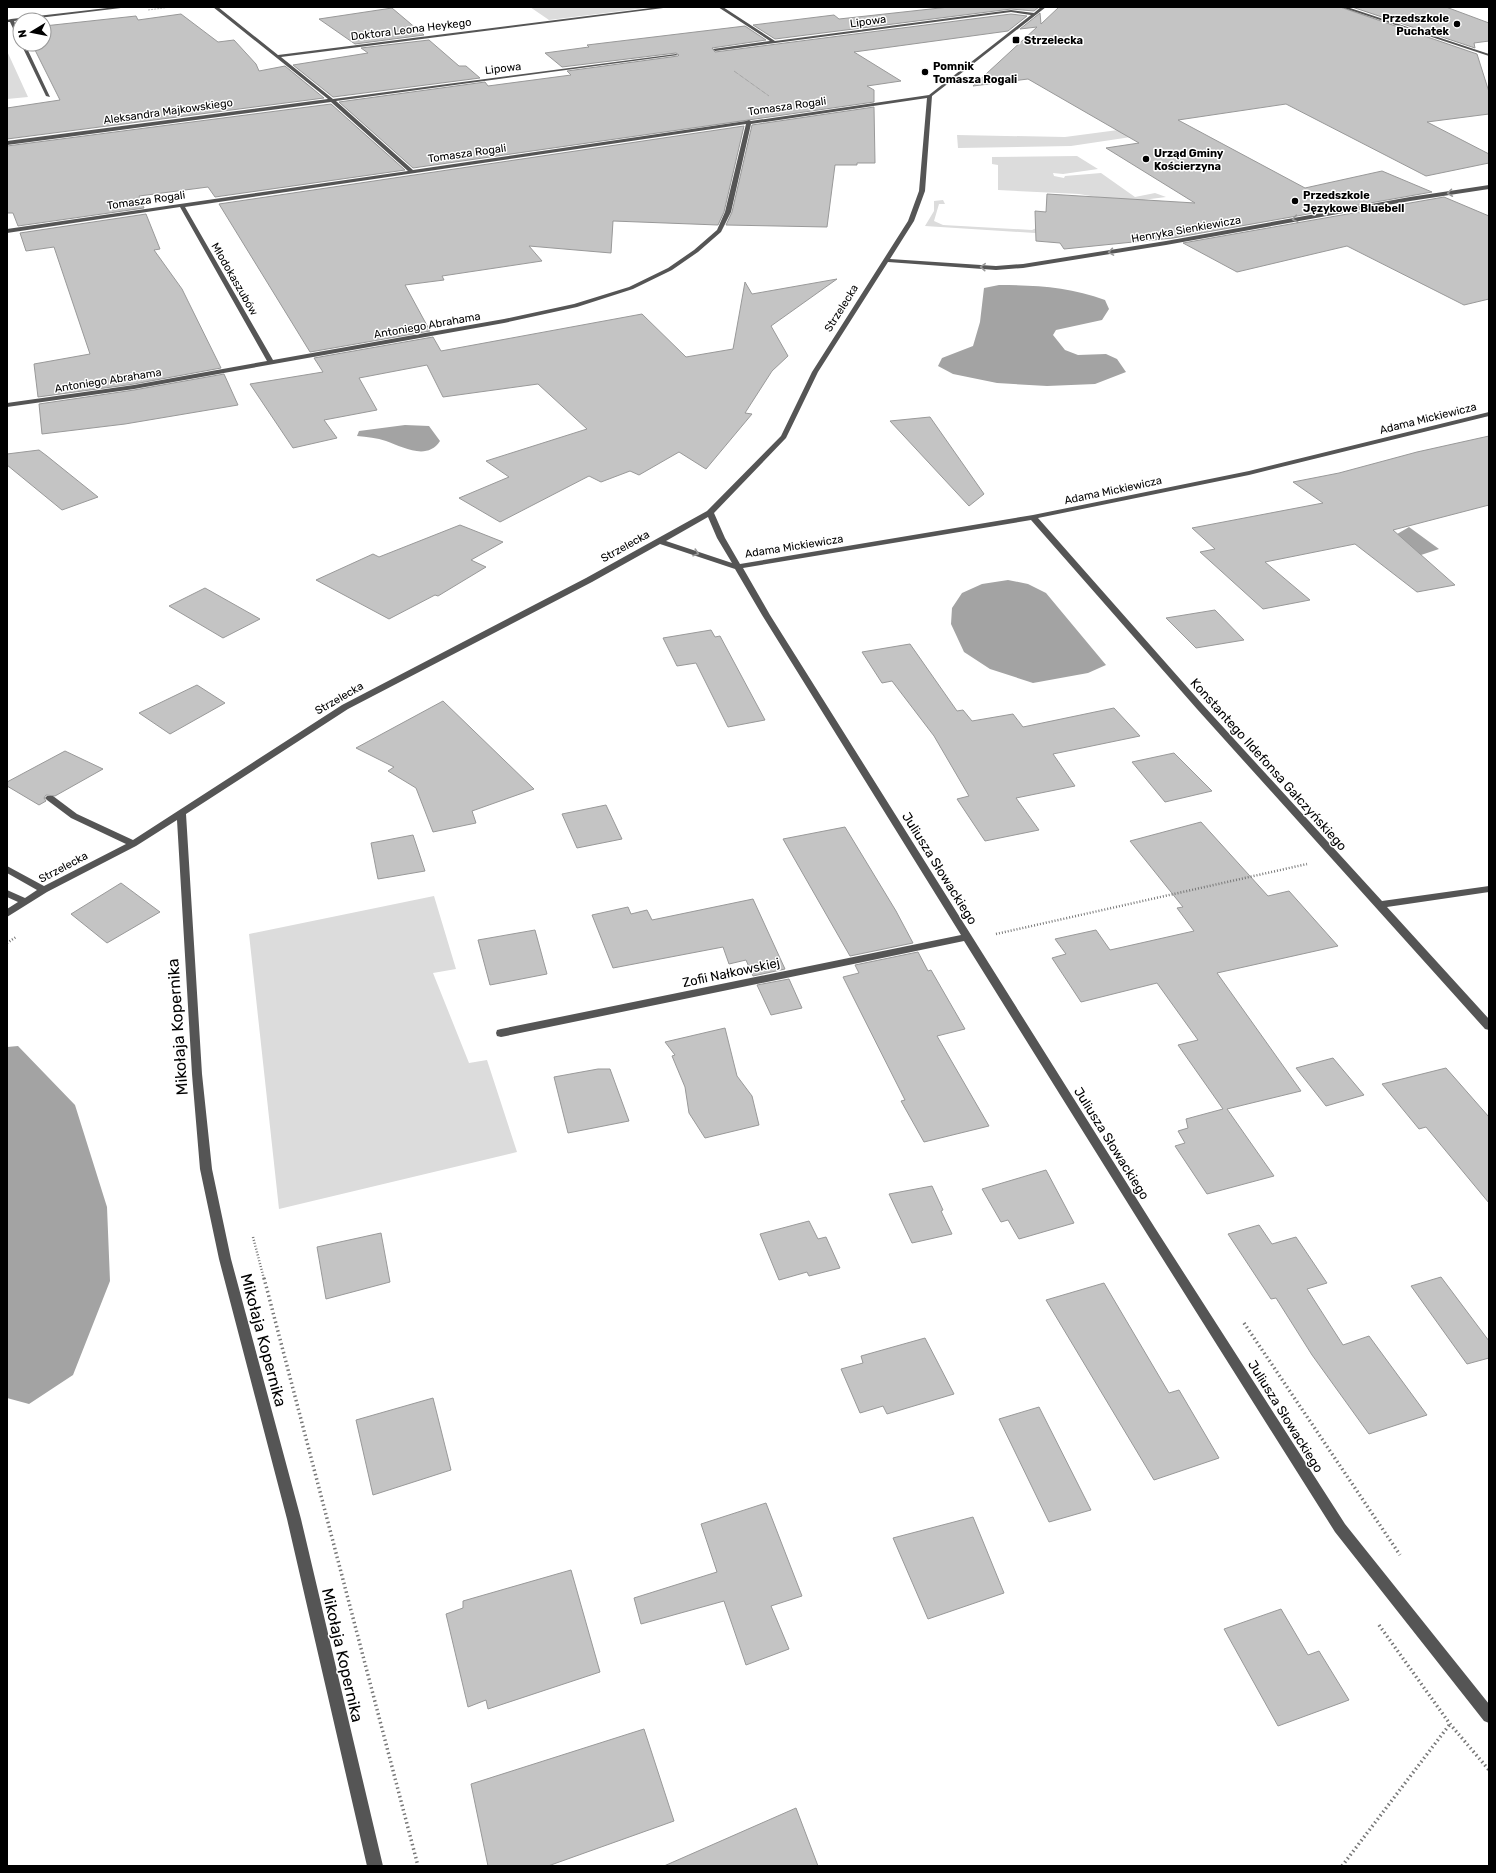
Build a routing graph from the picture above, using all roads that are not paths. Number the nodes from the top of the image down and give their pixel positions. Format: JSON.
{"nodes":[{"id":1,"x":127,"y":7,"type":"edge"},
{"id":2,"x":215,"y":7,"type":"edge"},
{"id":3,"x":669,"y":7,"type":"edge"},
{"id":4,"x":720,"y":7,"type":"edge"},
{"id":5,"x":1044,"y":7,"type":"edge"},
{"id":6,"x":1343,"y":7,"type":"edge"},
{"id":7,"x":1035,"y":14,"type":"junction"},
{"id":8,"x":9,"y":20,"type":"edge"},
{"id":9,"x":775,"y":43,"type":"junction"},
{"id":10,"x":715,"y":50,"type":"dead end"},
{"id":11,"x":27,"y":52,"type":"edge"},
{"id":12,"x":676,"y":55,"type":"dead end"},
{"id":13,"x":1489,"y":55,"type":"edge"},
{"id":14,"x":278,"y":56,"type":"junction"},
{"id":15,"x":48,"y":96,"type":"dead end"},
{"id":16,"x":930,"y":96,"type":"junction"},
{"id":17,"x":332,"y":100,"type":"junction"},
{"id":18,"x":749,"y":121,"type":"junction"},
{"id":19,"x":7,"y":143,"type":"edge"},
{"id":20,"x":411,"y":171,"type":"junction"},
{"id":21,"x":1489,"y":187,"type":"edge"},
{"id":22,"x":181,"y":205,"type":"junction"},
{"id":23,"x":7,"y":231,"type":"edge"},
{"id":24,"x":885,"y":260,"type":"junction"},
{"id":25,"x":271,"y":363,"type":"junction"},
{"id":26,"x":7,"y":405,"type":"edge"},
{"id":27,"x":1489,"y":414,"type":"edge"},
{"id":28,"x":710,"y":513,"type":"junction"},
{"id":29,"x":1033,"y":517,"type":"junction"},
{"id":30,"x":659,"y":541,"type":"junction"},
{"id":31,"x":737,"y":567,"type":"junction"},
{"id":32,"x":50,"y":798,"type":"dead end"},
{"id":33,"x":180,"y":814,"type":"junction"},
{"id":34,"x":133,"y":844,"type":"junction"},
{"id":35,"x":7,"y":869,"type":"edge"},
{"id":36,"x":1489,"y":889,"type":"edge"},
{"id":37,"x":44,"y":890,"type":"junction"},
{"id":38,"x":7,"y":893,"type":"edge"},
{"id":39,"x":25,"y":902,"type":"junction"},
{"id":40,"x":1379,"y":905,"type":"junction"},
{"id":41,"x":7,"y":914,"type":"edge"},
{"id":42,"x":967,"y":937,"type":"junction"},
{"id":43,"x":1489,"y":1026,"type":"edge"},
{"id":44,"x":501,"y":1033,"type":"dead end"},
{"id":45,"x":1489,"y":1716,"type":"edge"},
{"id":46,"x":375,"y":1866,"type":"edge"}],
"edges":[{"from":1,"to":8,"type":"street"},
{"from":2,"to":14,"type":"street"},
{"from":3,"to":14,"type":"street","name":"Doktora Leona Heykego"},
{"from":4,"to":9,"type":"street"},
{"from":5,"to":7,"type":"street"},
{"from":6,"to":13,"type":"street"},
{"from":7,"to":9,"type":"street","name":"Lipowa"},
{"from":7,"to":16,"type":"street"},
{"from":9,"to":10,"type":"street","name":"Lipowa"},
{"from":11,"to":15,"type":"street"},
{"from":12,"to":17,"type":"street","name":"Lipowa"},
{"from":14,"to":17,"type":"street"},
{"from":16,"to":18,"type":"street","name":"Tomasza Rogali"},
{"from":16,"to":24,"type":"street","name":"Strzelecka"},
{"from":17,"to":19,"type":"street","name":"Aleksandra Majkowskiego"},
{"from":17,"to":20,"type":"street"},
{"from":18,"to":20,"type":"street","name":"Tomasza Rogali"},
{"from":18,"to":25,"type":"street","name":"Antoniego Abrahama"},
{"from":20,"to":22,"type":"street","name":"Tomasza Rogali"},
{"from":21,"to":24,"type":"street","name":"Henryka Sienkiewicza","one_way":true},
{"from":22,"to":23,"type":"street","name":"Tomasza Rogali"},
{"from":22,"to":25,"type":"street","name":"Młodokaszubów"},
{"from":24,"to":28,"type":"street","name":"Strzelecka"},
{"from":25,"to":26,"type":"street","name":"Antoniego Abrahama"},
{"from":27,"to":29,"type":"street","name":"Adama Mickiewicza"},
{"from":28,"to":30,"type":"street","name":"Strzelecka"},
{"from":28,"to":31,"type":"street","name":"Juliusza Słowackiego"},
{"from":29,"to":31,"type":"street","name":"Adama Mickiewicza"},
{"from":29,"to":40,"type":"street","name":"Konstantego Ildefonsa Gałczyńskiego"},
{"from":30,"to":31,"type":"street","one_way":true},
{"from":30,"to":33,"type":"street","name":"Strzelecka"},
{"from":31,"to":42,"type":"street","name":"Juliusza Słowackiego"},
{"from":32,"to":34,"type":"street"},
{"from":33,"to":34,"type":"street","name":"Strzelecka"},
{"from":33,"to":46,"type":"street","name":"Mikołaja Kopernika"},
{"from":34,"to":37,"type":"street","name":"Strzelecka"},
{"from":35,"to":37,"type":"street"},
{"from":36,"to":40,"type":"street"},
{"from":37,"to":39,"type":"street","name":"Strzelecka"},
{"from":38,"to":39,"type":"street"},
{"from":39,"to":41,"type":"street","name":"Strzelecka"},
{"from":40,"to":43,"type":"street","name":"Konstantego Ildefonsa Gałczyńskiego"},
{"from":42,"to":44,"type":"street","name":"Zofii Nałkowskiej"},
{"from":42,"to":45,"type":"street","name":"Juliusza Słowackiego"}]}
